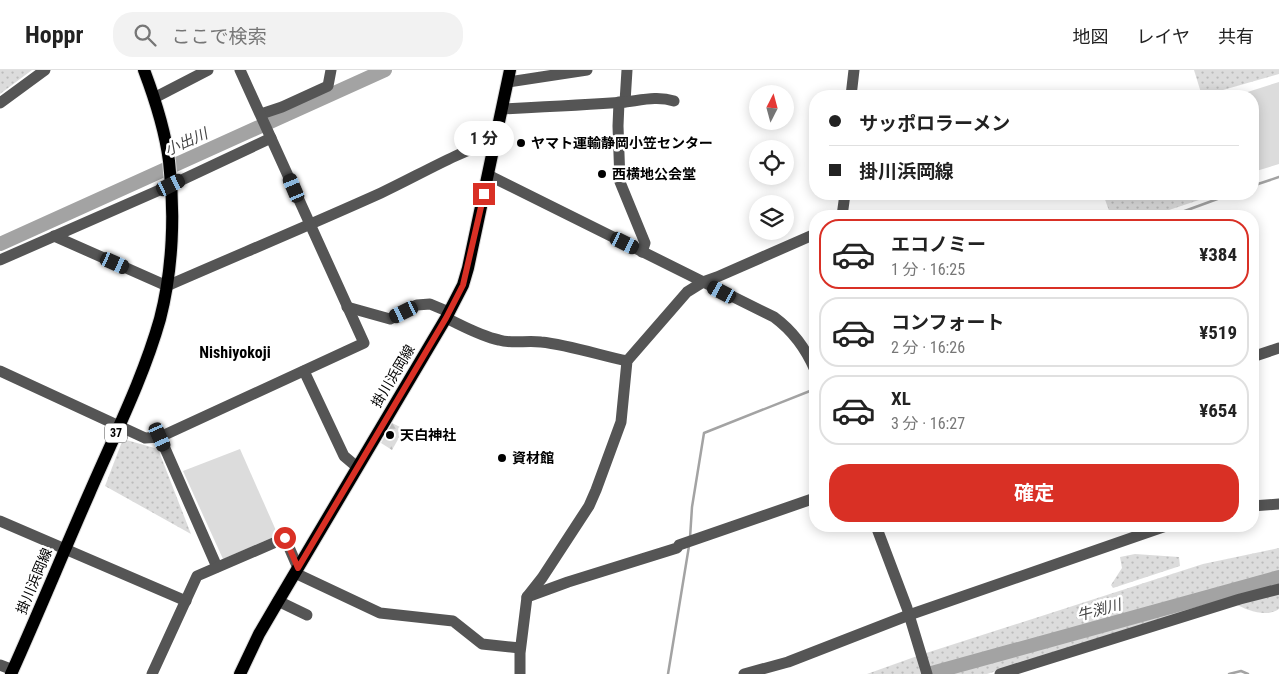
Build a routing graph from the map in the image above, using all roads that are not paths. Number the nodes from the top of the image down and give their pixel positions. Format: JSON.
{"nodes":[{"id":1,"x":45,"y":70,"type":"edge"},
{"id":2,"x":144,"y":70,"type":"edge"},
{"id":3,"x":208,"y":70,"type":"edge"},
{"id":4,"x":240,"y":70,"type":"edge"},
{"id":5,"x":331,"y":70,"type":"edge"},
{"id":6,"x":587,"y":70,"type":"edge"},
{"id":7,"x":627,"y":70,"type":"edge"},
{"id":8,"x":854,"y":70,"type":"edge"},
{"id":9,"x":509,"y":76,"type":"edge"},
{"id":10,"x":852,"y":90,"type":"edge"},
{"id":11,"x":154,"y":98,"type":"junction"},
{"id":12,"x":674,"y":101,"type":"dead end"},
{"id":13,"x":622,"y":102,"type":"junction"},
{"id":14,"x":0,"y":103,"type":"edge"},
{"id":15,"x":502,"y":110,"type":"junction"},
{"id":16,"x":261,"y":114,"type":"junction"},
{"id":17,"x":271,"y":138,"type":"junction"},
{"id":18,"x":495,"y":140,"type":"junction"},
{"id":19,"x":488,"y":175,"type":"junction"},
{"id":20,"x":170,"y":182,"type":"junction"},
{"id":21,"x":310,"y":224,"type":"junction"},
{"id":22,"x":54,"y":236,"type":"junction"},
{"id":23,"x":809,"y":237,"type":"edge"},
{"id":24,"x":642,"y":252,"type":"junction"},
{"id":25,"x":0,"y":260,"type":"edge"},
{"id":26,"x":703,"y":282,"type":"junction"},
{"id":27,"x":167,"y":286,"type":"junction"},
{"id":28,"x":347,"y":307,"type":"junction"},
{"id":29,"x":447,"y":315,"type":"junction"},
{"id":30,"x":1279,"y":348,"type":"edge"},
{"id":31,"x":1259,"y":355,"type":"edge"},
{"id":32,"x":809,"y":357,"type":"edge"},
{"id":33,"x":627,"y":361,"type":"junction"},
{"id":34,"x":0,"y":371,"type":"edge"},
{"id":35,"x":304,"y":372,"type":"junction"},
{"id":36,"x":119,"y":426,"type":"junction"},
{"id":37,"x":160,"y":437,"type":"junction"},
{"id":38,"x":357,"y":467,"type":"junction"},
{"id":39,"x":809,"y":500,"type":"edge"},
{"id":40,"x":1279,"y":504,"type":"edge"},
{"id":41,"x":1259,"y":505,"type":"edge"},
{"id":42,"x":0,"y":520,"type":"edge"},
{"id":43,"x":878,"y":532,"type":"edge"},
{"id":44,"x":1149,"y":532,"type":"edge"},
{"id":45,"x":65,"y":549,"type":"junction"},
{"id":46,"x":218,"y":567,"type":"junction"},
{"id":47,"x":297,"y":570,"type":"junction"},
{"id":48,"x":1279,"y":589,"type":"edge"},
{"id":49,"x":527,"y":597,"type":"junction"},
{"id":50,"x":186,"y":601,"type":"junction"},
{"id":51,"x":278,"y":601,"type":"junction"},
{"id":52,"x":307,"y":614,"type":"dead end"},
{"id":53,"x":909,"y":615,"type":"junction"},
{"id":54,"x":520,"y":648,"type":"junction"},
{"id":55,"x":0,"y":665,"type":"edge"},
{"id":56,"x":12,"y":672,"type":"edge"},
{"id":57,"x":152,"y":674,"type":"edge"},
{"id":58,"x":240,"y":674,"type":"edge"},
{"id":59,"x":520,"y":674,"type":"edge"},
{"id":60,"x":744,"y":674,"type":"edge"},
{"id":61,"x":927,"y":674,"type":"edge"},
{"id":62,"x":1000,"y":674,"type":"edge"}],
"edges":[{"from":1,"to":14,"type":"street"},
{"from":2,"to":11,"type":"main road","name":"掛川浜岡線","number":"37"},
{"from":3,"to":11,"type":"street"},
{"from":4,"to":16,"type":"street"},
{"from":5,"to":16,"type":"street"},
{"from":6,"to":9,"type":"street"},
{"from":7,"to":13,"type":"street"},
{"from":8,"to":10,"type":"street"},
{"from":9,"to":15,"type":"main road","name":"掛川浜岡線"},
{"from":11,"to":20,"type":"main road","name":"掛川浜岡線","number":"37"},
{"from":12,"to":13,"type":"street"},
{"from":13,"to":15,"type":"street"},
{"from":13,"to":24,"type":"street"},
{"from":15,"to":18,"type":"main road","name":"掛川浜岡線"},
{"from":16,"to":17,"type":"street"},
{"from":17,"to":20,"type":"street"},
{"from":17,"to":21,"type":"street"},
{"from":18,"to":19,"type":"main road","name":"掛川浜岡線"},
{"from":18,"to":21,"type":"street"},
{"from":19,"to":24,"type":"street"},
{"from":19,"to":29,"type":"main road","name":"掛川浜岡線"},
{"from":20,"to":22,"type":"street"},
{"from":20,"to":27,"type":"main road","name":"掛川浜岡線","number":"37"},
{"from":21,"to":27,"type":"street"},
{"from":21,"to":28,"type":"street"},
{"from":22,"to":25,"type":"street"},
{"from":22,"to":27,"type":"street"},
{"from":23,"to":26,"type":"street"},
{"from":24,"to":26,"type":"street"},
{"from":26,"to":32,"type":"street"},
{"from":26,"to":33,"type":"street"},
{"from":27,"to":36,"type":"main road","name":"掛川浜岡線","number":"37"},
{"from":28,"to":29,"type":"street"},
{"from":28,"to":35,"type":"street"},
{"from":29,"to":33,"type":"street"},
{"from":29,"to":38,"type":"main road","name":"掛川浜岡線"},
{"from":30,"to":31,"type":"street"},
{"from":33,"to":49,"type":"street"},
{"from":34,"to":36,"type":"street"},
{"from":35,"to":37,"type":"street"},
{"from":35,"to":38,"type":"street"},
{"from":36,"to":37,"type":"street"},
{"from":36,"to":45,"type":"main road","name":"掛川浜岡線","number":"37"},
{"from":37,"to":46,"type":"street"},
{"from":38,"to":47,"type":"main road","name":"掛川浜岡線"},
{"from":39,"to":49,"type":"street"},
{"from":40,"to":41,"type":"street"},
{"from":42,"to":45,"type":"street"},
{"from":43,"to":53,"type":"street"},
{"from":44,"to":53,"type":"street"},
{"from":45,"to":50,"type":"street"},
{"from":45,"to":56,"type":"main road","name":"掛川浜岡線","number":"37"},
{"from":46,"to":47,"type":"street"},
{"from":46,"to":50,"type":"street"},
{"from":47,"to":51,"type":"main road","name":"掛川浜岡線"},
{"from":47,"to":54,"type":"street"},
{"from":48,"to":62,"type":"street"},
{"from":49,"to":54,"type":"street"},
{"from":50,"to":57,"type":"street"},
{"from":51,"to":52,"type":"street"},
{"from":51,"to":58,"type":"main road","name":"掛川浜岡線"},
{"from":53,"to":60,"type":"street"},
{"from":53,"to":61,"type":"street"},
{"from":54,"to":59,"type":"street"},
{"from":55,"to":56,"type":"street"}]}
